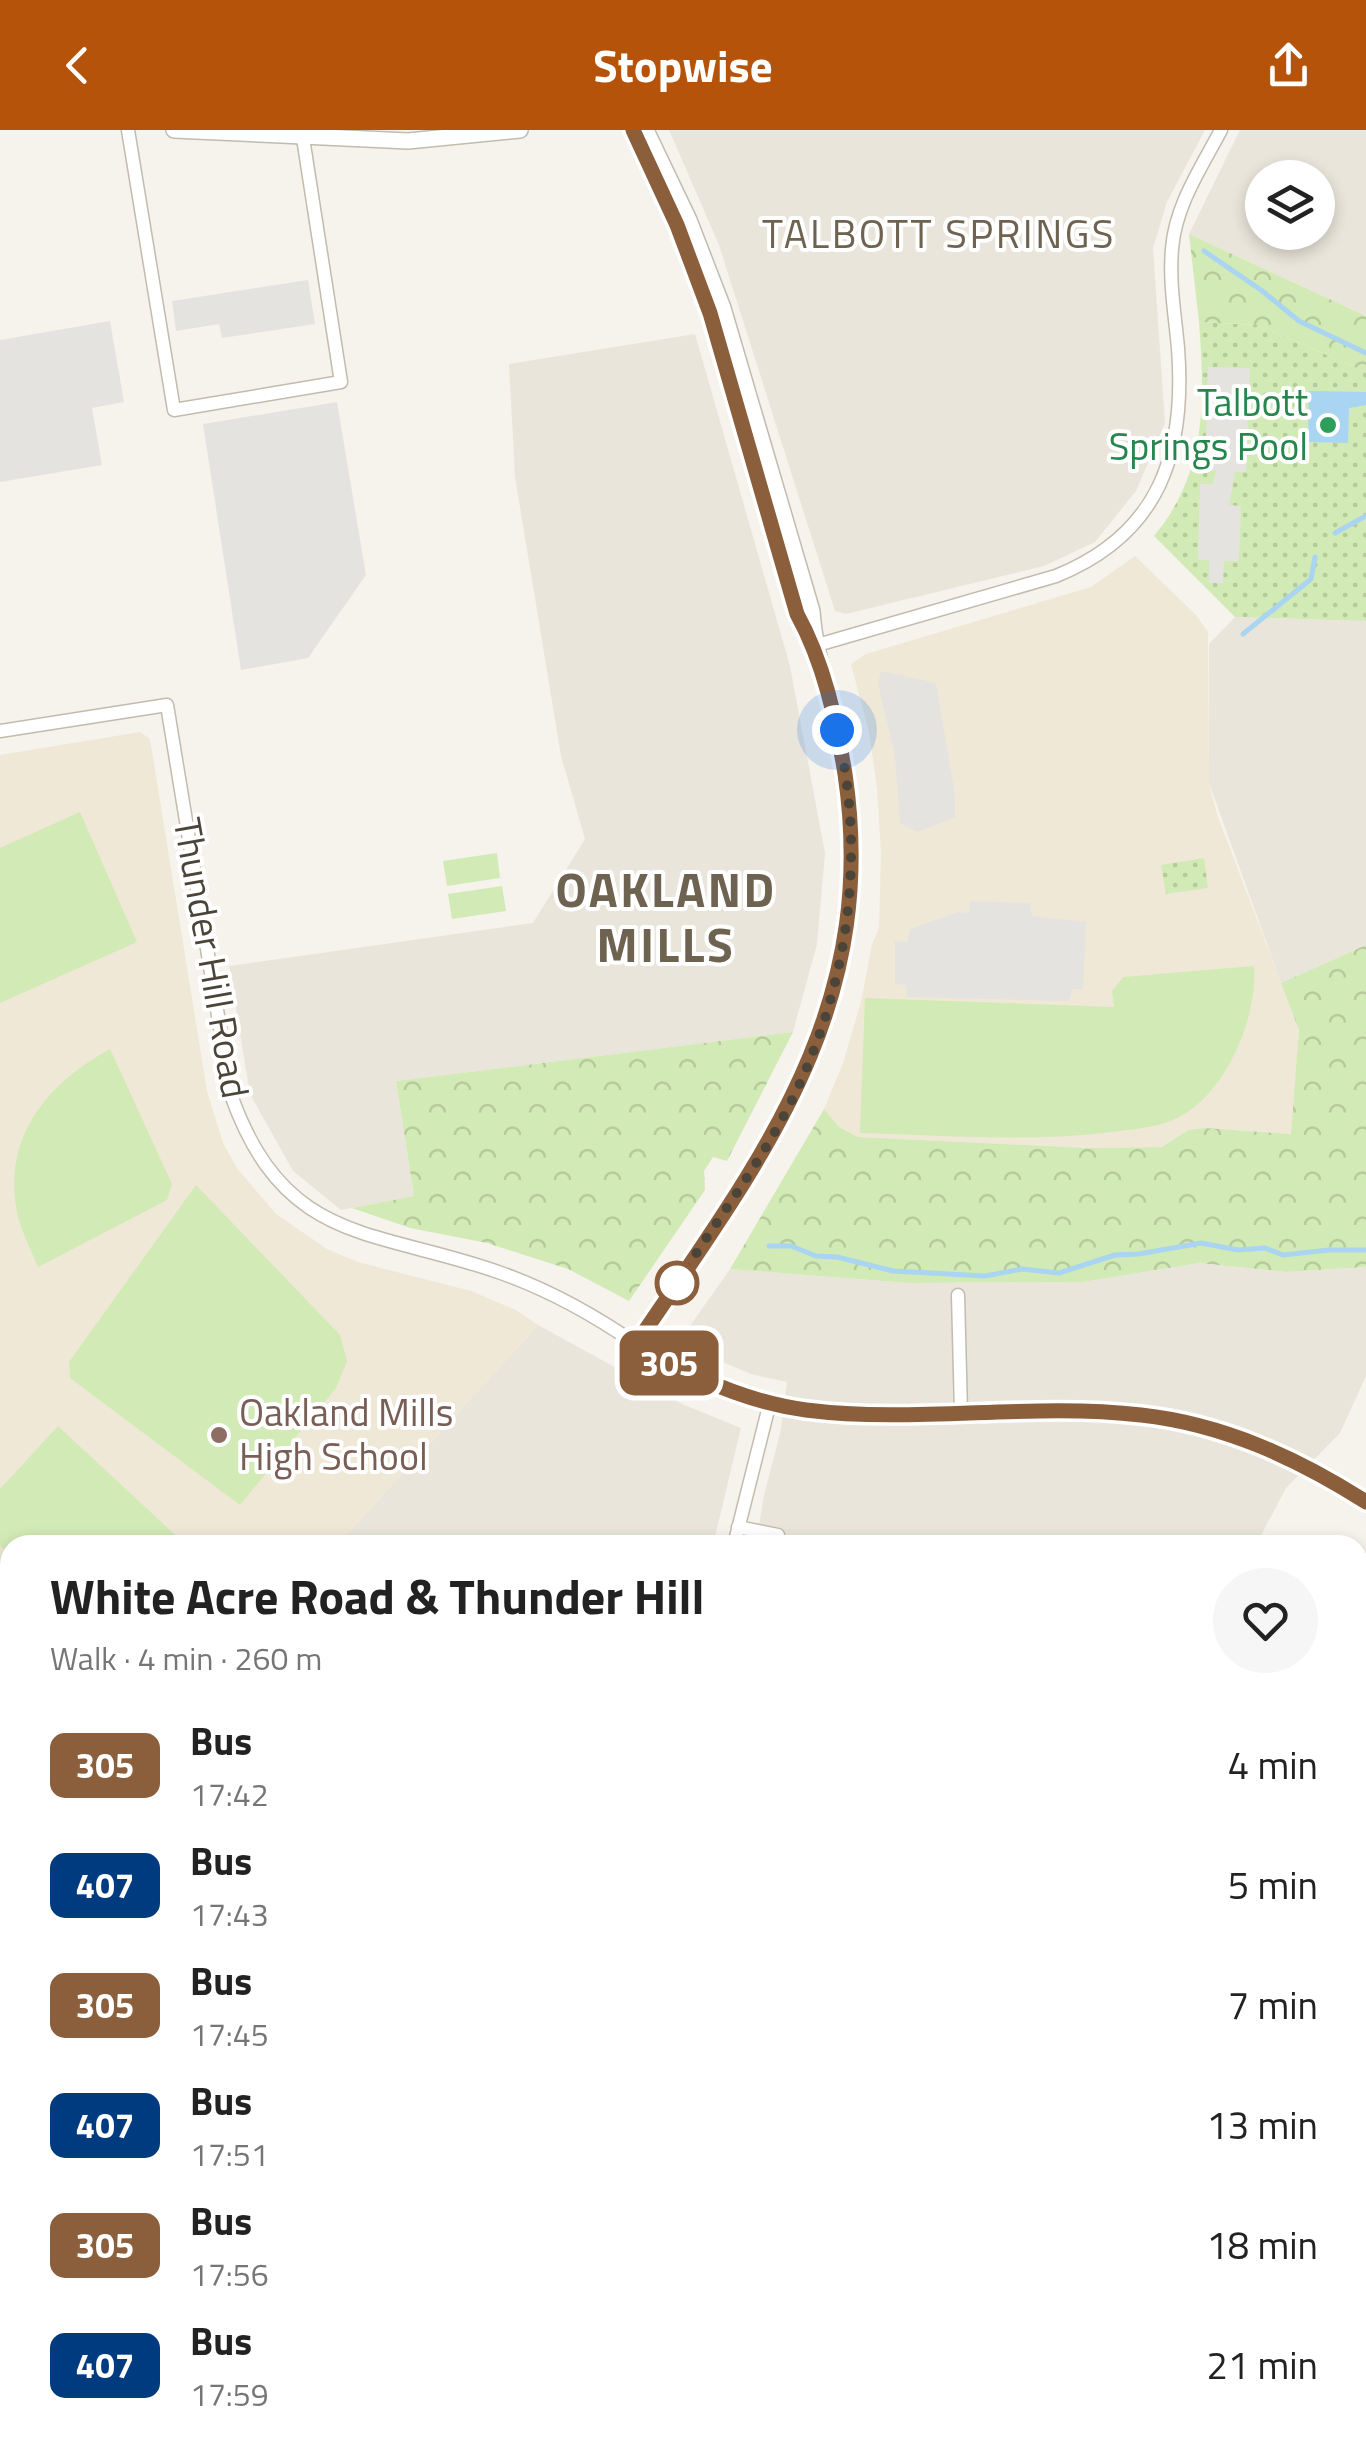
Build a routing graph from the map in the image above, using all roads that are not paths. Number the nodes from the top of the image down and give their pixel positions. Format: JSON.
{"nodes":[{"id":1,"x":128,"y":130,"type":"edge"},
{"id":2,"x":174,"y":130,"type":"edge"},
{"id":3,"x":520,"y":130,"type":"edge"},
{"id":4,"x":634,"y":130,"type":"edge"},
{"id":5,"x":646,"y":130,"type":"edge"},
{"id":6,"x":1220,"y":130,"type":"edge"},
{"id":7,"x":304,"y":138,"type":"junction"},
{"id":8,"x":814,"y":646,"type":"junction"},
{"id":9,"x":0,"y":731,"type":"edge"},
{"id":10,"x":958,"y":1295,"type":"dead end"},
{"id":11,"x":636,"y":1344,"type":"junction"},
{"id":12,"x":770,"y":1402,"type":"junction"},
{"id":13,"x":960,"y":1413,"type":"junction"},
{"id":14,"x":1366,"y":1502,"type":"edge"},
{"id":15,"x":738,"y":1527,"type":"junction"},
{"id":16,"x":736,"y":1535,"type":"edge"},
{"id":17,"x":778,"y":1535,"type":"edge"}],
"edges":[{"from":1,"to":7,"type":"street"},
{"from":2,"to":7,"type":"street"},
{"from":3,"to":7,"type":"street"},
{"from":4,"to":8,"type":"street"},
{"from":5,"to":8,"type":"street"},
{"from":6,"to":8,"type":"street"},
{"from":8,"to":11,"type":"street"},
{"from":9,"to":11,"type":"street","name":"Thunder Hill Road"},
{"from":10,"to":13,"type":"street"},
{"from":11,"to":12,"type":"street","name":"Thunder Hill Road"},
{"from":12,"to":13,"type":"street","name":"Thunder Hill Road"},
{"from":12,"to":15,"type":"street"},
{"from":13,"to":14,"type":"street","name":"Thunder Hill Road"},
{"from":15,"to":16,"type":"street"},
{"from":15,"to":17,"type":"street"}]}
